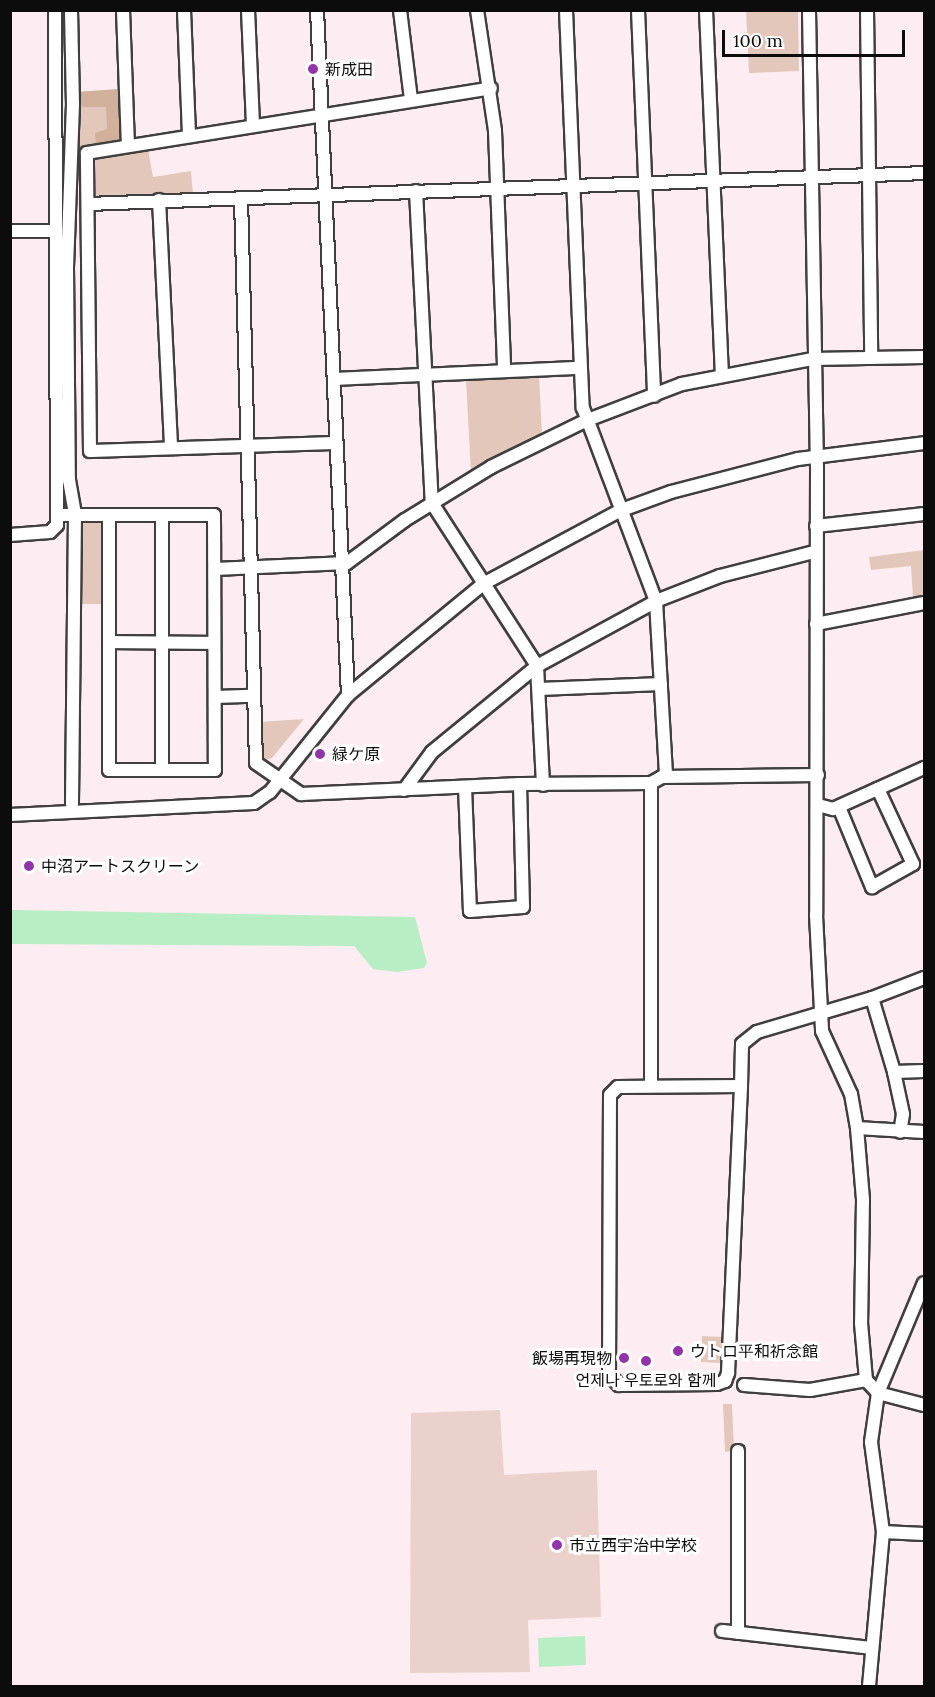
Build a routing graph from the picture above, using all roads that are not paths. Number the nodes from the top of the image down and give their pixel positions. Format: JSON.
{"nodes":[{"id":1,"x":55,"y":10,"type":"edge"},
{"id":2,"x":71,"y":10,"type":"edge"},
{"id":3,"x":123,"y":10,"type":"edge"},
{"id":4,"x":184,"y":10,"type":"edge"},
{"id":5,"x":248,"y":10,"type":"edge"},
{"id":6,"x":317,"y":10,"type":"edge"},
{"id":7,"x":399,"y":10,"type":"edge"},
{"id":8,"x":477,"y":10,"type":"edge"},
{"id":9,"x":566,"y":10,"type":"edge"},
{"id":10,"x":638,"y":10,"type":"edge"},
{"id":11,"x":706,"y":10,"type":"edge"},
{"id":12,"x":809,"y":10,"type":"edge"},
{"id":13,"x":867,"y":10,"type":"edge"},
{"id":14,"x":491,"y":88,"type":"junction"},
{"id":15,"x":411,"y":99,"type":"junction"},
{"id":16,"x":323,"y":113,"type":"junction"},
{"id":17,"x":253,"y":126,"type":"junction"},
{"id":18,"x":189,"y":135,"type":"junction"},
{"id":19,"x":128,"y":146,"type":"junction"},
{"id":20,"x":924,"y":173,"type":"edge"},
{"id":21,"x":868,"y":174,"type":"junction"},
{"id":22,"x":809,"y":175,"type":"junction"},
{"id":23,"x":714,"y":178,"type":"junction"},
{"id":24,"x":643,"y":181,"type":"junction"},
{"id":25,"x":573,"y":184,"type":"junction"},
{"id":26,"x":497,"y":187,"type":"junction"},
{"id":27,"x":416,"y":191,"type":"junction"},
{"id":28,"x":326,"y":195,"type":"junction"},
{"id":29,"x":241,"y":198,"type":"junction"},
{"id":30,"x":159,"y":201,"type":"junction"},
{"id":31,"x":88,"y":204,"type":"junction"},
{"id":32,"x":10,"y":231,"type":"edge"},
{"id":33,"x":56,"y":231,"type":"junction"},
{"id":34,"x":924,"y":357,"type":"edge"},
{"id":35,"x":871,"y":358,"type":"junction"},
{"id":36,"x":812,"y":359,"type":"junction"},
{"id":37,"x":580,"y":368,"type":"junction"},
{"id":38,"x":504,"y":369,"type":"junction"},
{"id":39,"x":722,"y":375,"type":"junction"},
{"id":40,"x":426,"y":376,"type":"junction"},
{"id":41,"x":334,"y":379,"type":"junction"},
{"id":42,"x":654,"y":396,"type":"junction"},
{"id":43,"x":585,"y":421,"type":"junction"},
{"id":44,"x":335,"y":443,"type":"junction"},
{"id":45,"x":924,"y":443,"type":"edge"},
{"id":46,"x":246,"y":446,"type":"junction"},
{"id":47,"x":171,"y":448,"type":"junction"},
{"id":48,"x":816,"y":455,"type":"junction"},
{"id":49,"x":432,"y":503,"type":"junction"},
{"id":50,"x":619,"y":511,"type":"junction"},
{"id":51,"x":924,"y":514,"type":"edge"},
{"id":52,"x":57,"y":515,"type":"junction"},
{"id":53,"x":75,"y":515,"type":"junction"},
{"id":54,"x":110,"y":515,"type":"junction"},
{"id":55,"x":162,"y":515,"type":"junction"},
{"id":56,"x":816,"y":526,"type":"junction"},
{"id":57,"x":10,"y":535,"type":"edge"},
{"id":58,"x":814,"y":552,"type":"junction"},
{"id":59,"x":341,"y":563,"type":"junction"},
{"id":60,"x":249,"y":568,"type":"junction"},
{"id":61,"x":214,"y":569,"type":"junction"},
{"id":62,"x":483,"y":584,"type":"junction"},
{"id":63,"x":657,"y":601,"type":"junction"},
{"id":64,"x":924,"y":603,"type":"edge"},
{"id":65,"x":816,"y":624,"type":"junction"},
{"id":66,"x":109,"y":642,"type":"junction"},
{"id":67,"x":163,"y":643,"type":"junction"},
{"id":68,"x":214,"y":643,"type":"junction"},
{"id":69,"x":537,"y":666,"type":"junction"},
{"id":70,"x":661,"y":684,"type":"junction"},
{"id":71,"x":539,"y":689,"type":"junction"},
{"id":72,"x":348,"y":695,"type":"junction"},
{"id":73,"x":252,"y":696,"type":"junction"},
{"id":74,"x":214,"y":698,"type":"junction"},
{"id":75,"x":924,"y":768,"type":"edge"},
{"id":76,"x":162,"y":770,"type":"junction"},
{"id":77,"x":818,"y":775,"type":"junction"},
{"id":78,"x":666,"y":777,"type":"junction"},
{"id":79,"x":279,"y":781,"type":"junction"},
{"id":80,"x":651,"y":783,"type":"junction"},
{"id":81,"x":520,"y":784,"type":"junction"},
{"id":82,"x":543,"y":785,"type":"junction"},
{"id":83,"x":465,"y":787,"type":"junction"},
{"id":84,"x":878,"y":789,"type":"junction"},
{"id":85,"x":404,"y":790,"type":"junction"},
{"id":86,"x":72,"y":804,"type":"dead end"},
{"id":87,"x":818,"y":805,"type":"junction"},
{"id":88,"x":839,"y":807,"type":"junction"},
{"id":89,"x":10,"y":815,"type":"edge"},
{"id":90,"x":924,"y":978,"type":"edge"},
{"id":91,"x":872,"y":998,"type":"junction"},
{"id":92,"x":822,"y":1014,"type":"junction"},
{"id":93,"x":924,"y":1071,"type":"edge"},
{"id":94,"x":894,"y":1072,"type":"junction"},
{"id":95,"x":651,"y":1086,"type":"junction"},
{"id":96,"x":741,"y":1086,"type":"junction"},
{"id":97,"x":857,"y":1128,"type":"junction"},
{"id":98,"x":900,"y":1132,"type":"junction"},
{"id":99,"x":924,"y":1132,"type":"edge"},
{"id":100,"x":924,"y":1283,"type":"edge"},
{"id":101,"x":866,"y":1380,"type":"junction"},
{"id":102,"x":744,"y":1385,"type":"dead end"},
{"id":103,"x":878,"y":1393,"type":"junction"},
{"id":104,"x":924,"y":1405,"type":"edge"},
{"id":105,"x":738,"y":1451,"type":"dead end"},
{"id":106,"x":883,"y":1532,"type":"junction"},
{"id":107,"x":924,"y":1534,"type":"edge"},
{"id":108,"x":722,"y":1631,"type":"dead end"},
{"id":109,"x":738,"y":1633,"type":"junction"},
{"id":110,"x":871,"y":1648,"type":"junction"},
{"id":111,"x":869,"y":1686,"type":"edge"}],
"edges":[{"from":1,"to":33,"type":"street"},
{"from":2,"to":53,"type":"street"},
{"from":3,"to":19,"type":"street"},
{"from":4,"to":18,"type":"street"},
{"from":5,"to":17,"type":"street"},
{"from":6,"to":16,"type":"street"},
{"from":7,"to":15,"type":"street"},
{"from":8,"to":14,"type":"street"},
{"from":9,"to":25,"type":"street"},
{"from":10,"to":24,"type":"street"},
{"from":11,"to":23,"type":"street"},
{"from":12,"to":22,"type":"street"},
{"from":13,"to":21,"type":"street"},
{"from":14,"to":15,"type":"street"},
{"from":14,"to":26,"type":"street"},
{"from":15,"to":16,"type":"street"},
{"from":16,"to":17,"type":"street"},
{"from":16,"to":28,"type":"street"},
{"from":17,"to":18,"type":"street"},
{"from":18,"to":19,"type":"street"},
{"from":19,"to":31,"type":"street"},
{"from":20,"to":21,"type":"street"},
{"from":21,"to":22,"type":"street"},
{"from":21,"to":35,"type":"street"},
{"from":22,"to":23,"type":"street"},
{"from":22,"to":36,"type":"street"},
{"from":23,"to":24,"type":"street"},
{"from":23,"to":39,"type":"street"},
{"from":24,"to":25,"type":"street"},
{"from":24,"to":42,"type":"street"},
{"from":25,"to":26,"type":"street"},
{"from":25,"to":37,"type":"street"},
{"from":26,"to":27,"type":"street"},
{"from":26,"to":38,"type":"street"},
{"from":27,"to":28,"type":"street"},
{"from":27,"to":40,"type":"street"},
{"from":28,"to":29,"type":"street"},
{"from":28,"to":41,"type":"street"},
{"from":29,"to":30,"type":"street"},
{"from":29,"to":46,"type":"street"},
{"from":30,"to":31,"type":"street"},
{"from":30,"to":47,"type":"street"},
{"from":31,"to":47,"type":"street"},
{"from":32,"to":33,"type":"street"},
{"from":33,"to":52,"type":"street"},
{"from":34,"to":35,"type":"street"},
{"from":35,"to":36,"type":"street"},
{"from":36,"to":39,"type":"street"},
{"from":36,"to":48,"type":"street"},
{"from":37,"to":38,"type":"street"},
{"from":37,"to":43,"type":"street"},
{"from":38,"to":40,"type":"street"},
{"from":39,"to":42,"type":"street"},
{"from":40,"to":41,"type":"street"},
{"from":40,"to":49,"type":"street"},
{"from":41,"to":44,"type":"street"},
{"from":42,"to":43,"type":"street"},
{"from":43,"to":49,"type":"street"},
{"from":43,"to":50,"type":"street"},
{"from":44,"to":46,"type":"street"},
{"from":44,"to":59,"type":"street"},
{"from":45,"to":48,"type":"street"},
{"from":46,"to":47,"type":"street"},
{"from":46,"to":60,"type":"street"},
{"from":48,"to":50,"type":"street"},
{"from":48,"to":56,"type":"street"},
{"from":49,"to":59,"type":"street"},
{"from":49,"to":62,"type":"street"},
{"from":50,"to":62,"type":"street"},
{"from":50,"to":63,"type":"street"},
{"from":51,"to":56,"type":"street"},
{"from":52,"to":53,"type":"street"},
{"from":52,"to":57,"type":"street"},
{"from":53,"to":54,"type":"street"},
{"from":53,"to":86,"type":"street"},
{"from":54,"to":55,"type":"street"},
{"from":54,"to":66,"type":"street"},
{"from":55,"to":61,"type":"street"},
{"from":55,"to":67,"type":"street"},
{"from":56,"to":58,"type":"street"},
{"from":58,"to":63,"type":"street"},
{"from":58,"to":65,"type":"street"},
{"from":59,"to":60,"type":"street"},
{"from":59,"to":72,"type":"street"},
{"from":60,"to":61,"type":"street"},
{"from":60,"to":73,"type":"street"},
{"from":61,"to":68,"type":"street"},
{"from":62,"to":69,"type":"street"},
{"from":62,"to":72,"type":"street"},
{"from":63,"to":69,"type":"street"},
{"from":63,"to":70,"type":"street"},
{"from":64,"to":65,"type":"street"},
{"from":65,"to":77,"type":"street"},
{"from":66,"to":67,"type":"street"},
{"from":66,"to":76,"type":"street"},
{"from":67,"to":68,"type":"street"},
{"from":67,"to":76,"type":"street"},
{"from":68,"to":74,"type":"street"},
{"from":69,"to":71,"type":"street"},
{"from":69,"to":85,"type":"street"},
{"from":70,"to":71,"type":"street"},
{"from":70,"to":78,"type":"street"},
{"from":71,"to":82,"type":"street"},
{"from":72,"to":79,"type":"street"},
{"from":73,"to":74,"type":"street"},
{"from":73,"to":79,"type":"street"},
{"from":74,"to":76,"type":"street"},
{"from":75,"to":84,"type":"street"},
{"from":77,"to":78,"type":"street"},
{"from":77,"to":87,"type":"street"},
{"from":78,"to":80,"type":"street"},
{"from":79,"to":85,"type":"street"},
{"from":79,"to":89,"type":"street"},
{"from":80,"to":82,"type":"street"},
{"from":80,"to":95,"type":"street"},
{"from":81,"to":82,"type":"street"},
{"from":81,"to":83,"type":"street"},
{"from":81,"to":83,"type":"street"},
{"from":83,"to":85,"type":"street"},
{"from":84,"to":88,"type":"street"},
{"from":84,"to":88,"type":"street"},
{"from":87,"to":88,"type":"street"},
{"from":87,"to":92,"type":"street"},
{"from":90,"to":91,"type":"street"},
{"from":91,"to":92,"type":"street"},
{"from":91,"to":94,"type":"street"},
{"from":92,"to":96,"type":"street"},
{"from":92,"to":97,"type":"street"},
{"from":93,"to":94,"type":"street"},
{"from":94,"to":98,"type":"street"},
{"from":95,"to":96,"type":"street"},
{"from":95,"to":96,"type":"street"},
{"from":97,"to":98,"type":"street"},
{"from":97,"to":101,"type":"street"},
{"from":98,"to":99,"type":"street"},
{"from":100,"to":103,"type":"street"},
{"from":101,"to":102,"type":"street"},
{"from":101,"to":103,"type":"street"},
{"from":103,"to":104,"type":"street"},
{"from":103,"to":106,"type":"street"},
{"from":105,"to":109,"type":"street"},
{"from":106,"to":107,"type":"street"},
{"from":106,"to":110,"type":"street"},
{"from":108,"to":109,"type":"street"},
{"from":109,"to":110,"type":"street"},
{"from":110,"to":111,"type":"street"}]}
